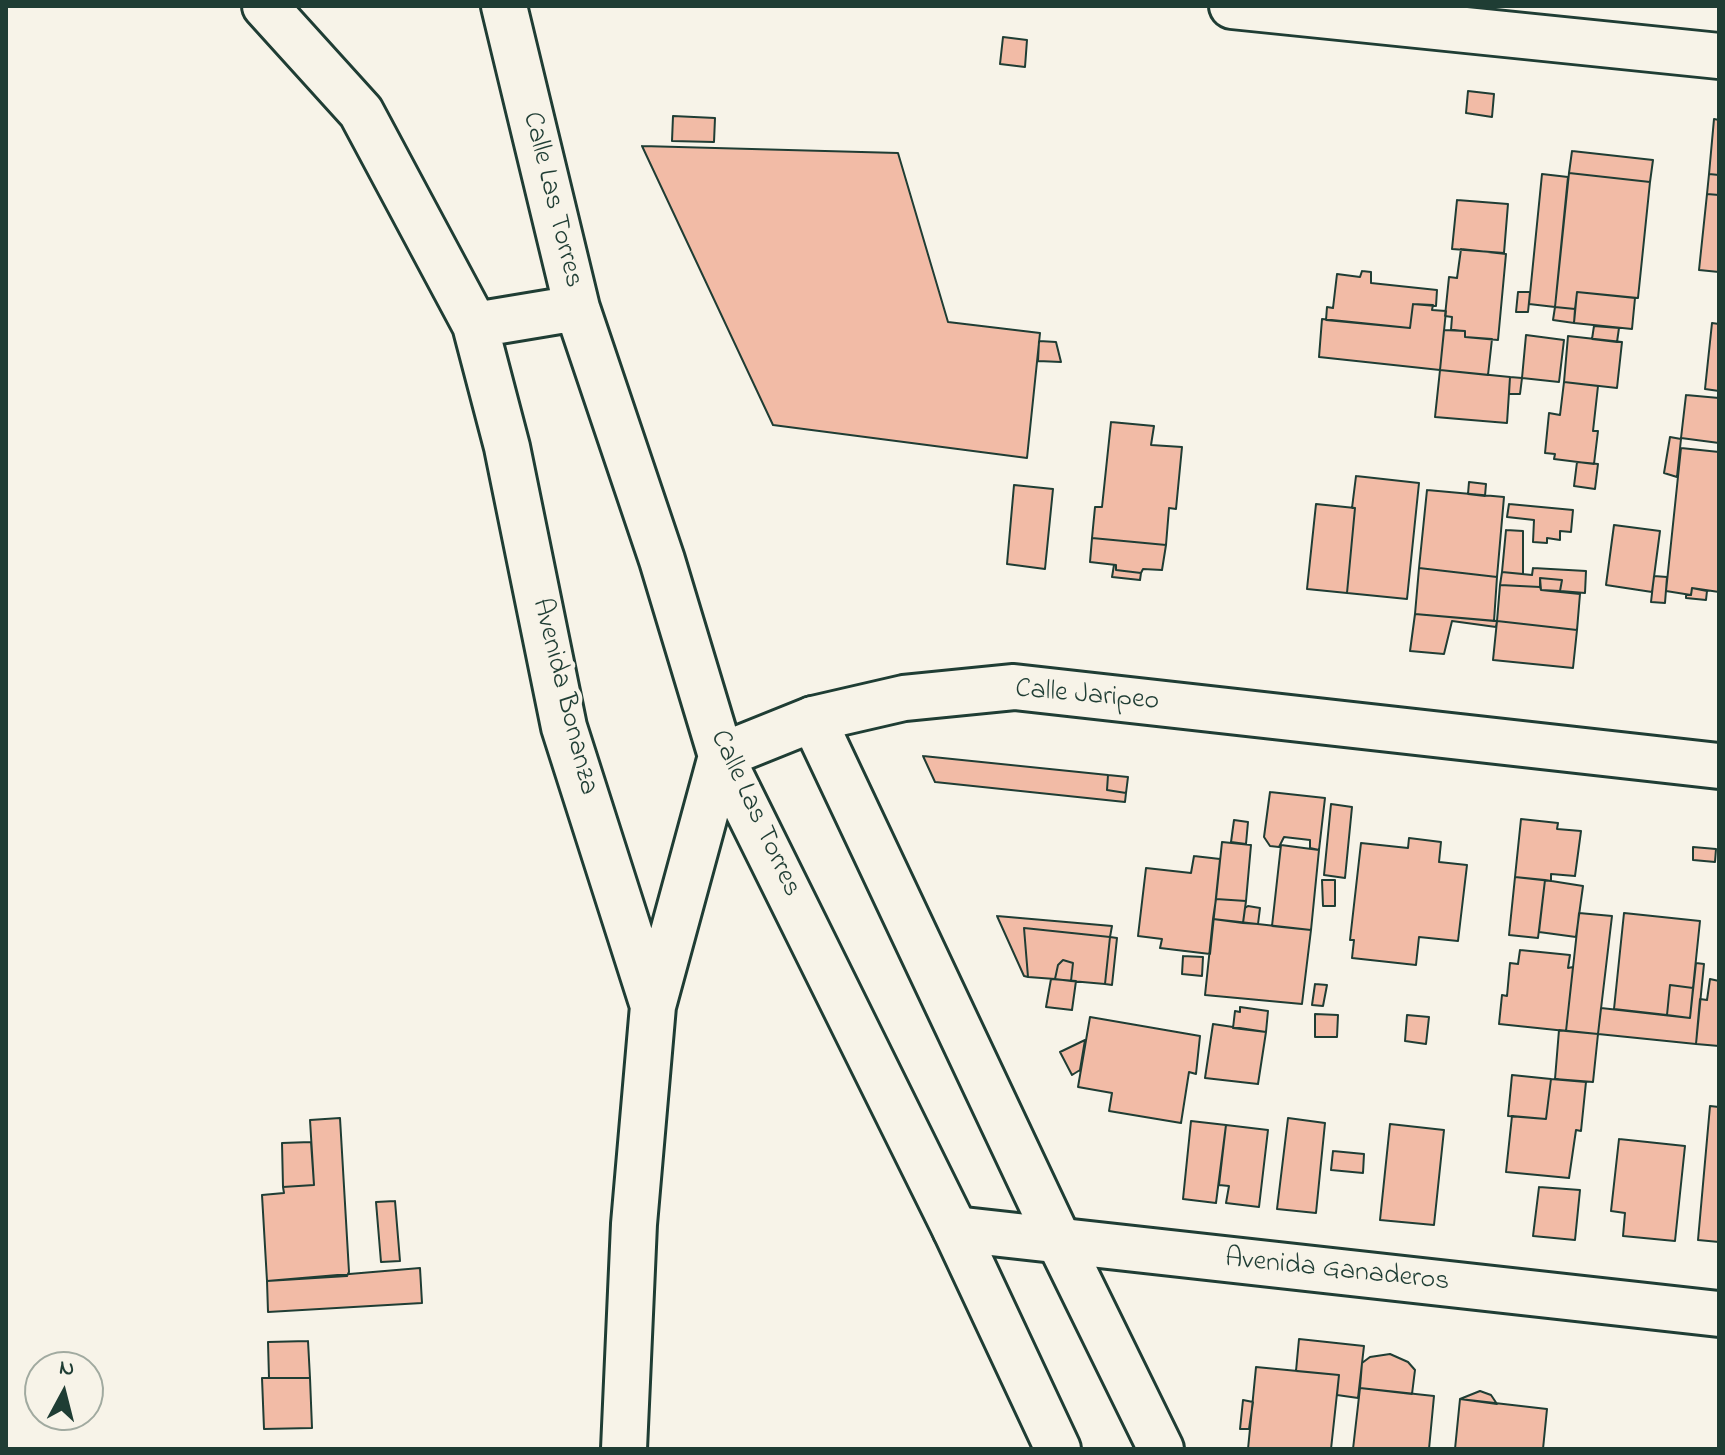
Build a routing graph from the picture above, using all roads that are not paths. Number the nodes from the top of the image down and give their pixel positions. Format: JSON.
{"nodes":[{"id":1,"x":265,"y":6,"type":"edge"},
{"id":2,"x":504,"y":6,"type":"edge"},
{"id":3,"x":1232,"y":6,"type":"edge"},
{"id":4,"x":1719,"y":56,"type":"edge"},
{"id":5,"x":577,"y":308,"type":"junction"},
{"id":6,"x":475,"y":325,"type":"junction"},
{"id":7,"x":813,"y":719,"type":"junction"},
{"id":8,"x":721,"y":756,"type":"junction"},
{"id":9,"x":1719,"y":766,"type":"edge"},
{"id":10,"x":653,"y":1006,"type":"junction"},
{"id":11,"x":955,"y":1229,"type":"junction"},
{"id":12,"x":1059,"y":1241,"type":"junction"},
{"id":13,"x":1719,"y":1314,"type":"edge"},
{"id":14,"x":624,"y":1449,"type":"edge"},
{"id":15,"x":1058,"y":1449,"type":"edge"},
{"id":16,"x":1161,"y":1449,"type":"edge"}],
"edges":[{"from":1,"to":6,"type":"street","name":"Avenida Bonanza"},
{"from":2,"to":5,"type":"street","name":"Calle Las Torres"},
{"from":3,"to":4,"type":"street"},
{"from":5,"to":6,"type":"street"},
{"from":5,"to":8,"type":"street","name":"Calle Las Torres"},
{"from":6,"to":10,"type":"street","name":"Avenida Bonanza"},
{"from":7,"to":8,"type":"street","name":"Calle Jaripeo"},
{"from":7,"to":9,"type":"street","name":"Calle Jaripeo"},
{"from":7,"to":12,"type":"street"},
{"from":8,"to":10,"type":"street"},
{"from":8,"to":11,"type":"street","name":"Calle Las Torres"},
{"from":10,"to":14,"type":"street","name":"Avenida Bonanza"},
{"from":11,"to":12,"type":"street","name":"Avenida Ganaderos"},
{"from":11,"to":15,"type":"street","name":"Calle Las Torres"},
{"from":12,"to":13,"type":"street","name":"Avenida Ganaderos"},
{"from":12,"to":16,"type":"street"}]}
